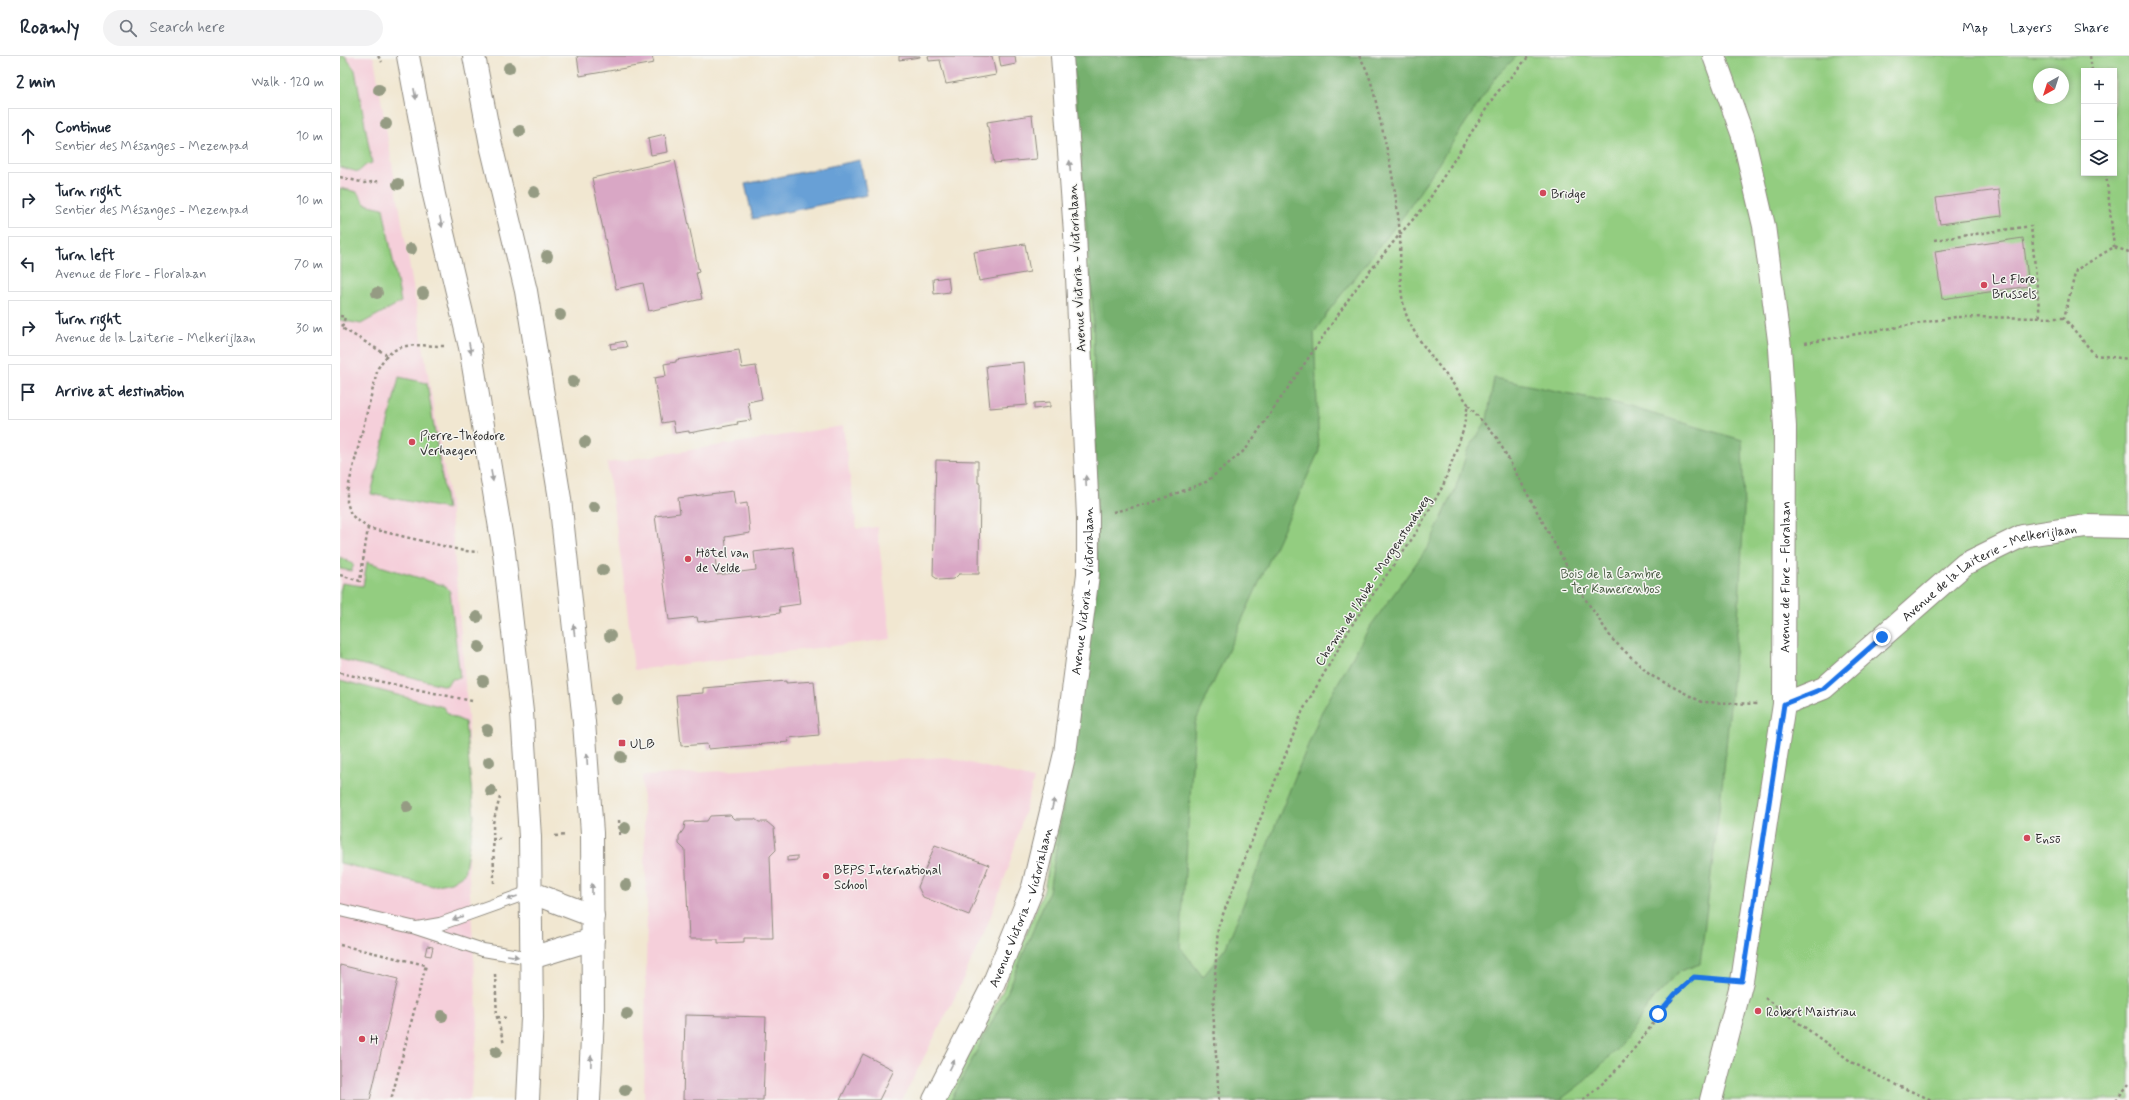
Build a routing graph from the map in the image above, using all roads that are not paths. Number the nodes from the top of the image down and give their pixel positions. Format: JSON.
{"nodes":[{"id":1,"x":408,"y":56,"type":"edge"},
{"id":2,"x":474,"y":56,"type":"edge"},
{"id":3,"x":1062,"y":56,"type":"edge"},
{"id":4,"x":1714,"y":56,"type":"edge"},
{"id":5,"x":2129,"y":527,"type":"edge"},
{"id":6,"x":1784,"y":704,"type":"junction"},
{"id":7,"x":530,"y":892,"type":"junction"},
{"id":8,"x":340,"y":910,"type":"edge"},
{"id":9,"x":592,"y":916,"type":"junction"},
{"id":10,"x":416,"y":928,"type":"junction"},
{"id":11,"x":593,"y":939,"type":"junction"},
{"id":12,"x":531,"y":958,"type":"junction"},
{"id":13,"x":528,"y":1100,"type":"edge"},
{"id":14,"x":589,"y":1100,"type":"edge"},
{"id":15,"x":934,"y":1100,"type":"edge"},
{"id":16,"x":1711,"y":1100,"type":"edge"}],
"edges":[{"from":1,"to":7,"type":"street","one_way":true},
{"from":9,"to":2,"type":"street","one_way":true},
{"from":15,"to":3,"type":"street","name":"Avenue Victoria - Victorialaan","one_way":true},
{"from":4,"to":6,"type":"street","name":"Avenue de Flore - Floralaan"},
{"from":5,"to":6,"type":"street","name":"Avenue de la Laiterie - Melkerijlaan"},
{"from":6,"to":16,"type":"street","name":"Avenue de Flore - Floralaan"},
{"from":7,"to":9,"type":"street"},
{"from":7,"to":10,"type":"lane","one_way":true},
{"from":7,"to":12,"type":"street"},
{"from":8,"to":10,"type":"lane"},
{"from":9,"to":11,"type":"street"},
{"from":10,"to":12,"type":"lane","one_way":true},
{"from":11,"to":12,"type":"street"},
{"from":14,"to":11,"type":"street","one_way":true},
{"from":12,"to":13,"type":"street"}]}
